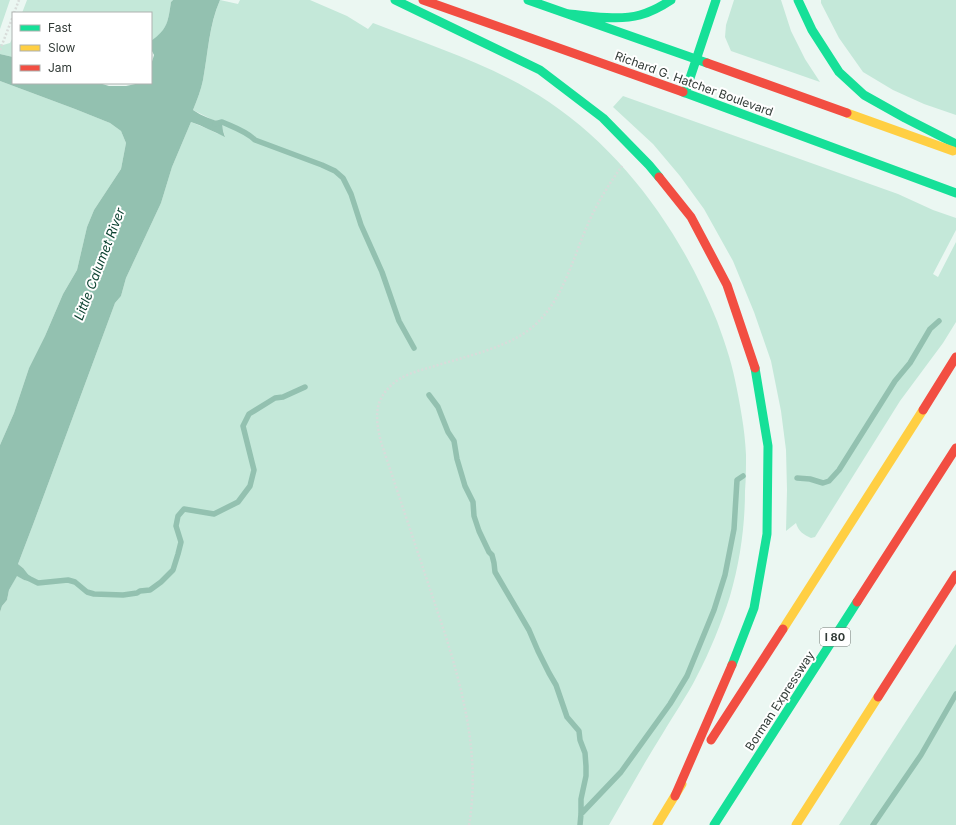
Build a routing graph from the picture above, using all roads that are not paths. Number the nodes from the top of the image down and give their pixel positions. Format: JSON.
{"nodes":[{"id":1,"x":395,"y":0,"type":"edge"},
{"id":2,"x":423,"y":0,"type":"edge"},
{"id":3,"x":528,"y":0,"type":"edge"},
{"id":4,"x":670,"y":0,"type":"edge"},
{"id":5,"x":716,"y":0,"type":"edge"},
{"id":6,"x":798,"y":0,"type":"edge"},
{"id":7,"x":570,"y":14,"type":"junction"},
{"id":8,"x":697,"y":59,"type":"junction"},
{"id":9,"x":685,"y":93,"type":"junction"},
{"id":10,"x":956,"y":144,"type":"edge"},
{"id":11,"x":956,"y":152,"type":"edge"},
{"id":12,"x":956,"y":193,"type":"edge"},
{"id":13,"x":956,"y":357,"type":"edge"},
{"id":14,"x":956,"y":448,"type":"edge"},
{"id":15,"x":956,"y":575,"type":"edge"},
{"id":16,"x":675,"y":796,"type":"junction"},
{"id":17,"x":657,"y":825,"type":"edge"},
{"id":18,"x":714,"y":825,"type":"edge"},
{"id":19,"x":796,"y":825,"type":"edge"}],
"edges":[{"from":1,"to":16,"type":"main road"},
{"from":2,"to":9,"type":"main road","name":"Richard G. Hatcher Boulevard"},
{"from":3,"to":7,"type":"main road","name":"Richard G. Hatcher Boulevard"},
{"from":4,"to":7,"type":"main road"},
{"from":5,"to":8,"type":"main road"},
{"from":6,"to":10,"type":"main road"},
{"from":7,"to":8,"type":"main road","name":"Richard G. Hatcher Boulevard"},
{"from":8,"to":9,"type":"main road"},
{"from":8,"to":11,"type":"main road","name":"Richard G. Hatcher Boulevard"},
{"from":9,"to":12,"type":"main road","name":"Richard G. Hatcher Boulevard"},
{"from":13,"to":16,"type":"main road"},
{"from":14,"to":18,"type":"main road","name":"Borman Expressway","number":"I 80"},
{"from":15,"to":19,"type":"main road"},
{"from":16,"to":17,"type":"main road"}]}
